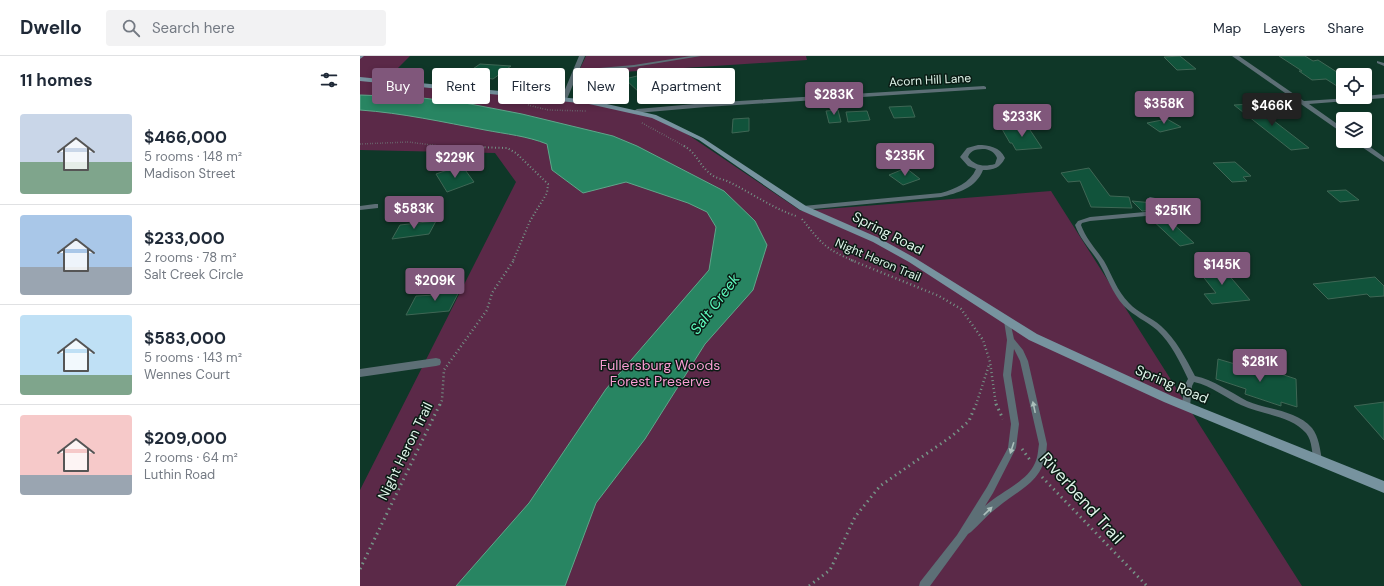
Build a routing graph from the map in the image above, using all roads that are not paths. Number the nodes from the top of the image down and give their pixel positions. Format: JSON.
{"nodes":[{"id":1,"x":582,"y":56,"type":"edge"},
{"id":2,"x":699,"y":56,"type":"edge"},
{"id":3,"x":1235,"y":56,"type":"edge"},
{"id":4,"x":1378,"y":62,"type":"dead end"},
{"id":5,"x":1384,"y":65,"type":"edge"},
{"id":6,"x":577,"y":68,"type":"edge"},
{"id":7,"x":611,"y":68,"type":"edge"},
{"id":8,"x":573,"y":78,"type":"edge"},
{"id":9,"x":360,"y":79,"type":"edge"},
{"id":10,"x":984,"y":88,"type":"dead end"},
{"id":11,"x":498,"y":93,"type":"edge"},
{"id":12,"x":1384,"y":96,"type":"edge"},
{"id":13,"x":565,"y":97,"type":"edge"},
{"id":14,"x":565,"y":99,"type":"edge"},
{"id":15,"x":1302,"y":103,"type":"junction"},
{"id":16,"x":637,"y":116,"type":"junction"},
{"id":17,"x":1336,"y":126,"type":"edge"},
{"id":18,"x":1367,"y":148,"type":"edge"},
{"id":19,"x":1384,"y":160,"type":"edge"},
{"id":20,"x":980,"y":168,"type":"junction"},
{"id":21,"x":1150,"y":199,"type":"dead end"},
{"id":22,"x":375,"y":206,"type":"dead end"},
{"id":23,"x":360,"y":208,"type":"edge"},
{"id":24,"x":803,"y":208,"type":"junction"},
{"id":25,"x":1007,"y":321,"type":"junction"},
{"id":26,"x":1011,"y":340,"type":"junction"},
{"id":27,"x":436,"y":362,"type":"dead end"},
{"id":28,"x":360,"y":373,"type":"edge"},
{"id":29,"x":1192,"y":379,"type":"junction"},
{"id":30,"x":1186,"y":406,"type":"junction"},
{"id":31,"x":1318,"y":460,"type":"junction"},
{"id":32,"x":1384,"y":487,"type":"edge"},
{"id":33,"x":960,"y":538,"type":"junction"},
{"id":34,"x":924,"y":586,"type":"edge"}],
"edges":[{"from":1,"to":6,"type":"street"},
{"from":2,"to":7,"type":"lane"},
{"from":3,"to":15,"type":"street"},
{"from":4,"to":5,"type":"lane"},
{"from":8,"to":13,"type":"street"},
{"from":9,"to":11,"type":"street","name":"Spring Road"},
{"from":10,"to":16,"type":"street","name":"Acorn Hill Lane"},
{"from":12,"to":15,"type":"street"},
{"from":14,"to":16,"type":"street","name":"Spring Road"},
{"from":15,"to":17,"type":"street"},
{"from":16,"to":24,"type":"street","name":"Spring Road"},
{"from":18,"to":19,"type":"street"},
{"from":20,"to":20,"type":"street"},
{"from":20,"to":24,"type":"street"},
{"from":21,"to":29,"type":"lane"},
{"from":22,"to":23,"type":"street"},
{"from":24,"to":25,"type":"street","name":"Spring Road"},
{"from":25,"to":26,"type":"lane"},
{"from":25,"to":30,"type":"street","name":"Spring Road"},
{"from":26,"to":33,"type":"lane","one_way":true},
{"from":33,"to":26,"type":"lane","one_way":true},
{"from":27,"to":28,"type":"street"},
{"from":29,"to":30,"type":"lane"},
{"from":29,"to":31,"type":"lane"},
{"from":30,"to":31,"type":"street","name":"Spring Road"},
{"from":31,"to":32,"type":"street","name":"Spring Road"},
{"from":33,"to":34,"type":"lane"}]}
